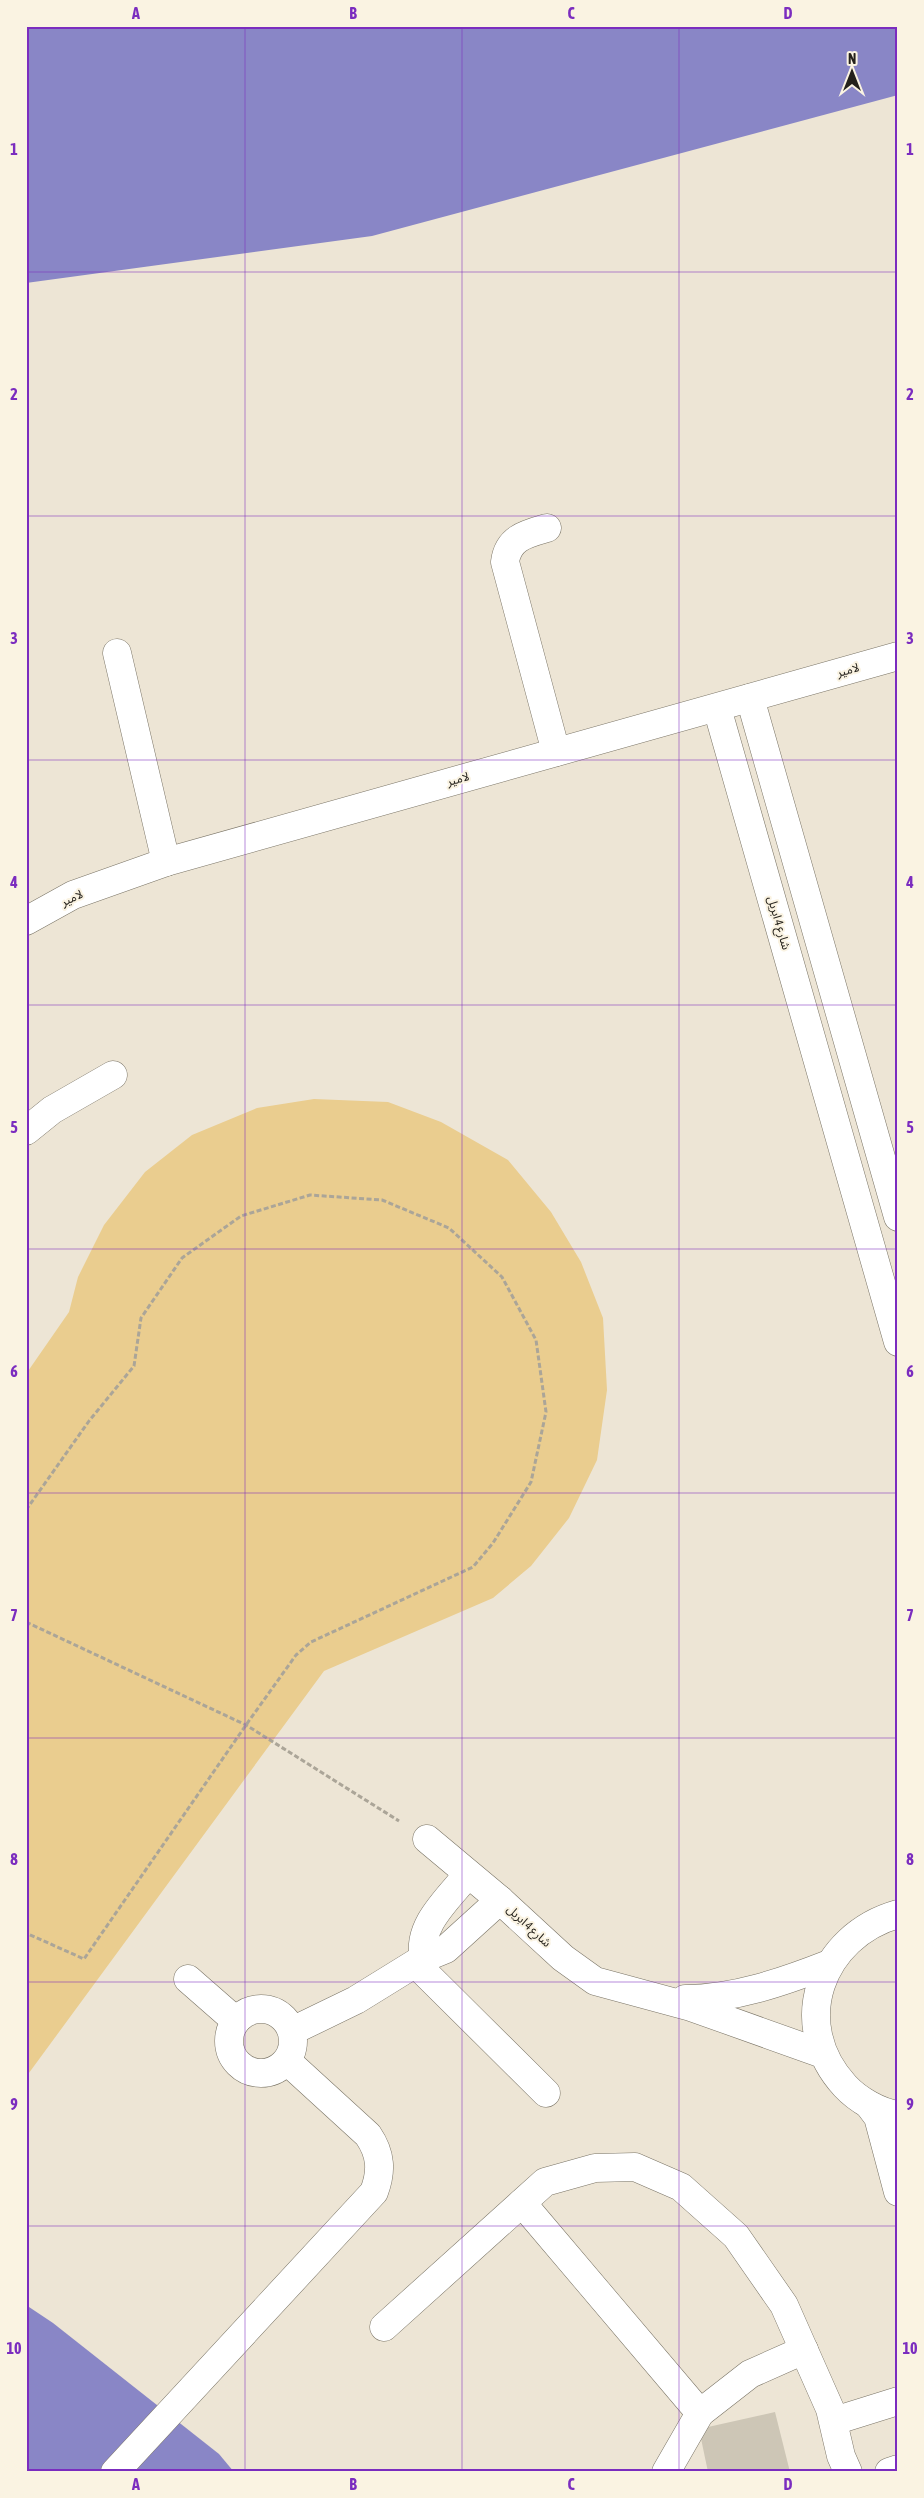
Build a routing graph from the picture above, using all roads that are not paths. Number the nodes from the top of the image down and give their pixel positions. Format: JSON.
{"nodes":[{"id":1,"x":547,"y":528,"type":"dead end"},
{"id":2,"x":117,"y":653,"type":"dead end"},
{"id":3,"x":898,"y":656,"type":"edge"},
{"id":4,"x":750,"y":698,"type":"junction"},
{"id":5,"x":717,"y":708,"type":"junction"},
{"id":6,"x":556,"y":752,"type":"junction"},
{"id":7,"x":166,"y":862,"type":"junction"},
{"id":8,"x":26,"y":921,"type":"edge"},
{"id":9,"x":113,"y":1075,"type":"dead end"},
{"id":10,"x":872,"y":1128,"type":"junction"},
{"id":11,"x":26,"y":1131,"type":"edge"},
{"id":12,"x":841,"y":1139,"type":"junction"},
{"id":13,"x":898,"y":1217,"type":"edge"},
{"id":14,"x":898,"y":1342,"type":"edge"},
{"id":15,"x":427,"y":1839,"type":"road end"},
{"id":16,"x":468,"y":1874,"type":"junction"},
{"id":17,"x":500,"y":1900,"type":"junction"},
{"id":18,"x":898,"y":1914,"type":"edge"},
{"id":19,"x":420,"y":1961,"type":"junction"},
{"id":20,"x":829,"y":1964,"type":"junction"},
{"id":21,"x":188,"y":1979,"type":"dead end"},
{"id":22,"x":641,"y":1994,"type":"junction"},
{"id":23,"x":236,"y":2022,"type":"junction"},
{"id":24,"x":292,"y":2031,"type":"junction"},
{"id":25,"x":823,"y":2054,"type":"junction"},
{"id":26,"x":287,"y":2061,"type":"junction"},
{"id":27,"x":546,"y":2092,"type":"dead end"},
{"id":28,"x":869,"y":2105,"type":"junction"},
{"id":29,"x":898,"y":2115,"type":"edge"},
{"id":30,"x":898,"y":2192,"type":"edge"},
{"id":31,"x":522,"y":2203,"type":"junction"},
{"id":32,"x":384,"y":2327,"type":"dead end"},
{"id":33,"x":804,"y":2350,"type":"junction"},
{"id":34,"x":898,"y":2401,"type":"edge"},
{"id":35,"x":700,"y":2413,"type":"junction"},
{"id":36,"x":834,"y":2421,"type":"junction"},
{"id":37,"x":898,"y":2468,"type":"edge"},
{"id":38,"x":115,"y":2472,"type":"edge"},
{"id":39,"x":666,"y":2472,"type":"edge"},
{"id":40,"x":848,"y":2472,"type":"edge"},
{"id":41,"x":889,"y":2472,"type":"edge"}],
"edges":[{"from":1,"to":6,"type":"street"},
{"from":2,"to":7,"type":"street"},
{"from":3,"to":4,"type":"street","name":"لامير"},
{"from":4,"to":5,"type":"street","name":"لامير"},
{"from":4,"to":10,"type":"street"},
{"from":5,"to":6,"type":"street","name":"لامير"},
{"from":5,"to":12,"type":"street","name":"شارع 4 ابريل"},
{"from":6,"to":7,"type":"street","name":"لامير"},
{"from":7,"to":8,"type":"street","name":"لامير"},
{"from":9,"to":11,"type":"street"},
{"from":10,"to":12,"type":"street"},
{"from":10,"to":13,"type":"street"},
{"from":12,"to":14,"type":"street","name":"شارع 4 ابريل"},
{"from":15,"to":16,"type":"street","name":"شارع 4 ابريل"},
{"from":16,"to":17,"type":"street","name":"شارع 4 ابريل"},
{"from":16,"to":19,"type":"street"},
{"from":17,"to":19,"type":"street"},
{"from":17,"to":22,"type":"street","name":"شارع 4 ابريل"},
{"from":18,"to":20,"type":"street"},
{"from":19,"to":24,"type":"street"},
{"from":19,"to":27,"type":"street"},
{"from":20,"to":22,"type":"street","name":"شارع 4 ابريل"},
{"from":20,"to":25,"type":"street"},
{"from":21,"to":23,"type":"street"},
{"from":22,"to":25,"type":"street","name":"شارع 4 ابريل"},
{"from":23,"to":24,"type":"street"},
{"from":23,"to":26,"type":"street"},
{"from":24,"to":26,"type":"street"},
{"from":25,"to":28,"type":"street"},
{"from":26,"to":38,"type":"street"},
{"from":28,"to":29,"type":"street"},
{"from":28,"to":30,"type":"street"},
{"from":31,"to":32,"type":"street"},
{"from":31,"to":33,"type":"street"},
{"from":31,"to":35,"type":"street"},
{"from":33,"to":35,"type":"street"},
{"from":33,"to":36,"type":"street"},
{"from":34,"to":36,"type":"street"},
{"from":35,"to":39,"type":"street"},
{"from":36,"to":40,"type":"street"},
{"from":37,"to":41,"type":"street"}]}
